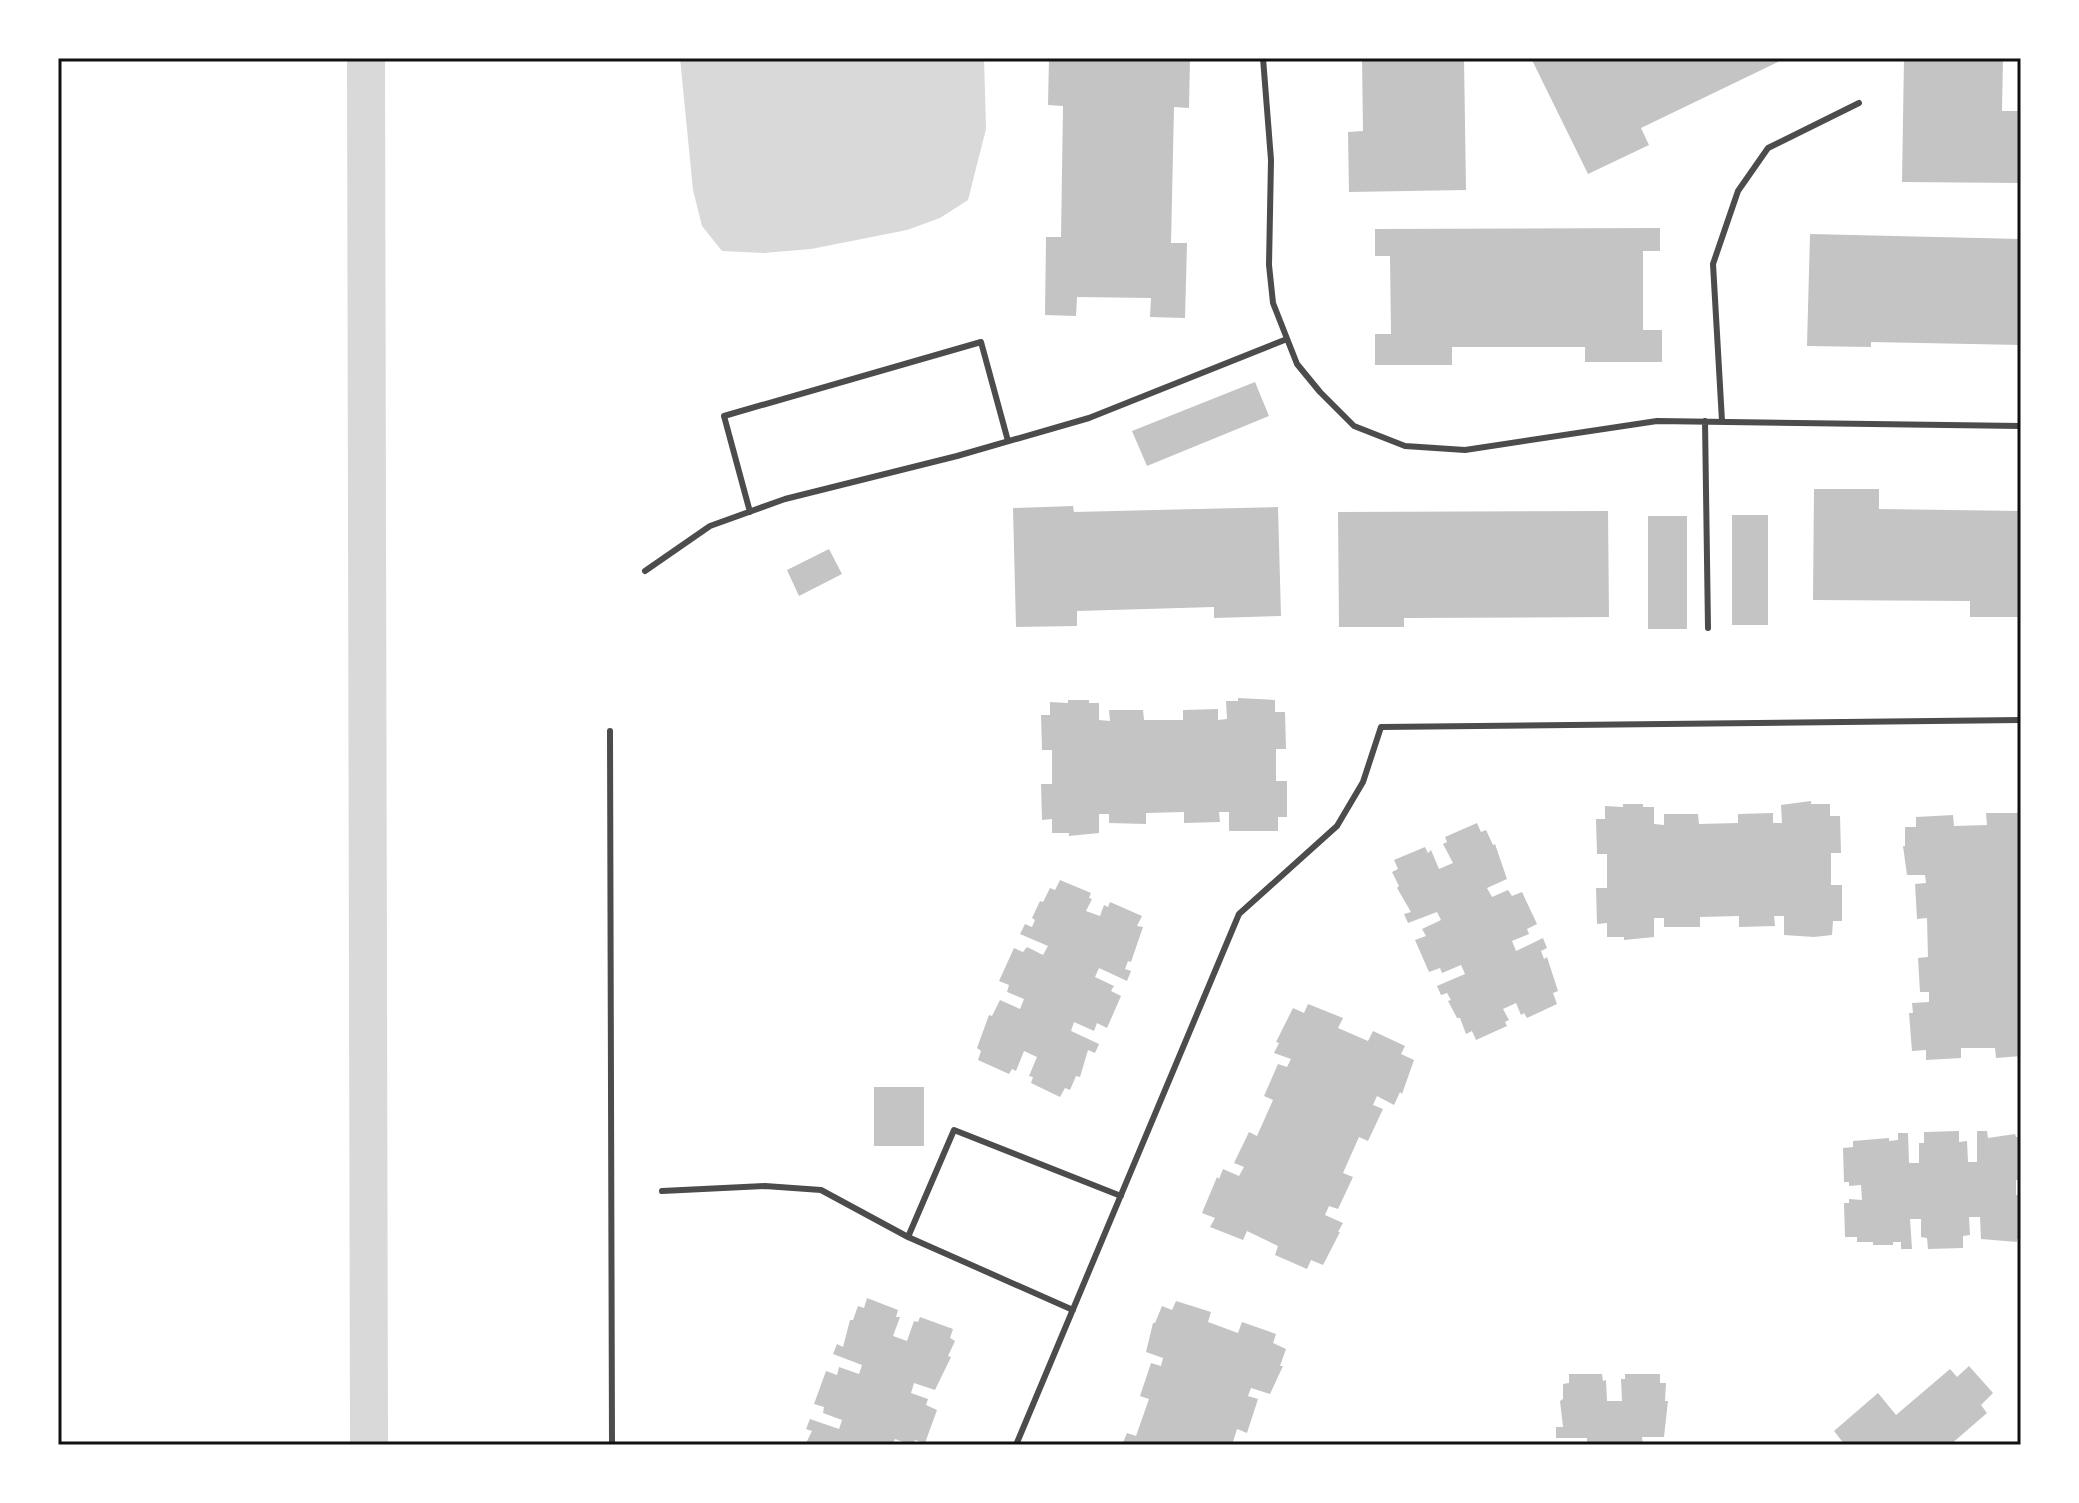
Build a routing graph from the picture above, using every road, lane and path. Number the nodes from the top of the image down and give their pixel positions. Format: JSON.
{"nodes":[{"id":1,"x":1263,"y":58,"type":"edge"},
{"id":2,"x":1859,"y":103,"type":"dead end"},
{"id":3,"x":1287,"y":339,"type":"junction"},
{"id":4,"x":1705,"y":421,"type":"junction"},
{"id":5,"x":1722,"y":421,"type":"junction"},
{"id":6,"x":2021,"y":426,"type":"edge"},
{"id":7,"x":1008,"y":441,"type":"junction"},
{"id":8,"x":750,"y":512,"type":"junction"},
{"id":9,"x":645,"y":571,"type":"dead end"},
{"id":10,"x":1708,"y":628,"type":"dead end"},
{"id":11,"x":2021,"y":720,"type":"edge"},
{"id":12,"x":610,"y":731,"type":"dead end"},
{"id":13,"x":662,"y":1191,"type":"dead end"},
{"id":14,"x":1121,"y":1196,"type":"junction"},
{"id":15,"x":908,"y":1237,"type":"junction"},
{"id":16,"x":1073,"y":1310,"type":"junction"},
{"id":17,"x":612,"y":1445,"type":"edge"},
{"id":18,"x":1016,"y":1445,"type":"edge"}],
"edges":[{"from":1,"to":3,"type":"lane"},
{"from":2,"to":5,"type":"lane"},
{"from":3,"to":4,"type":"lane"},
{"from":3,"to":7,"type":"lane"},
{"from":4,"to":5,"type":"lane"},
{"from":4,"to":10,"type":"lane"},
{"from":5,"to":6,"type":"lane"},
{"from":7,"to":8,"type":"lane"},
{"from":7,"to":8,"type":"lane"},
{"from":8,"to":9,"type":"lane"},
{"from":11,"to":14,"type":"lane"},
{"from":12,"to":17,"type":"lane"},
{"from":13,"to":15,"type":"lane"},
{"from":14,"to":15,"type":"lane"},
{"from":14,"to":16,"type":"lane"},
{"from":15,"to":16,"type":"lane"},
{"from":16,"to":18,"type":"lane"}]}
